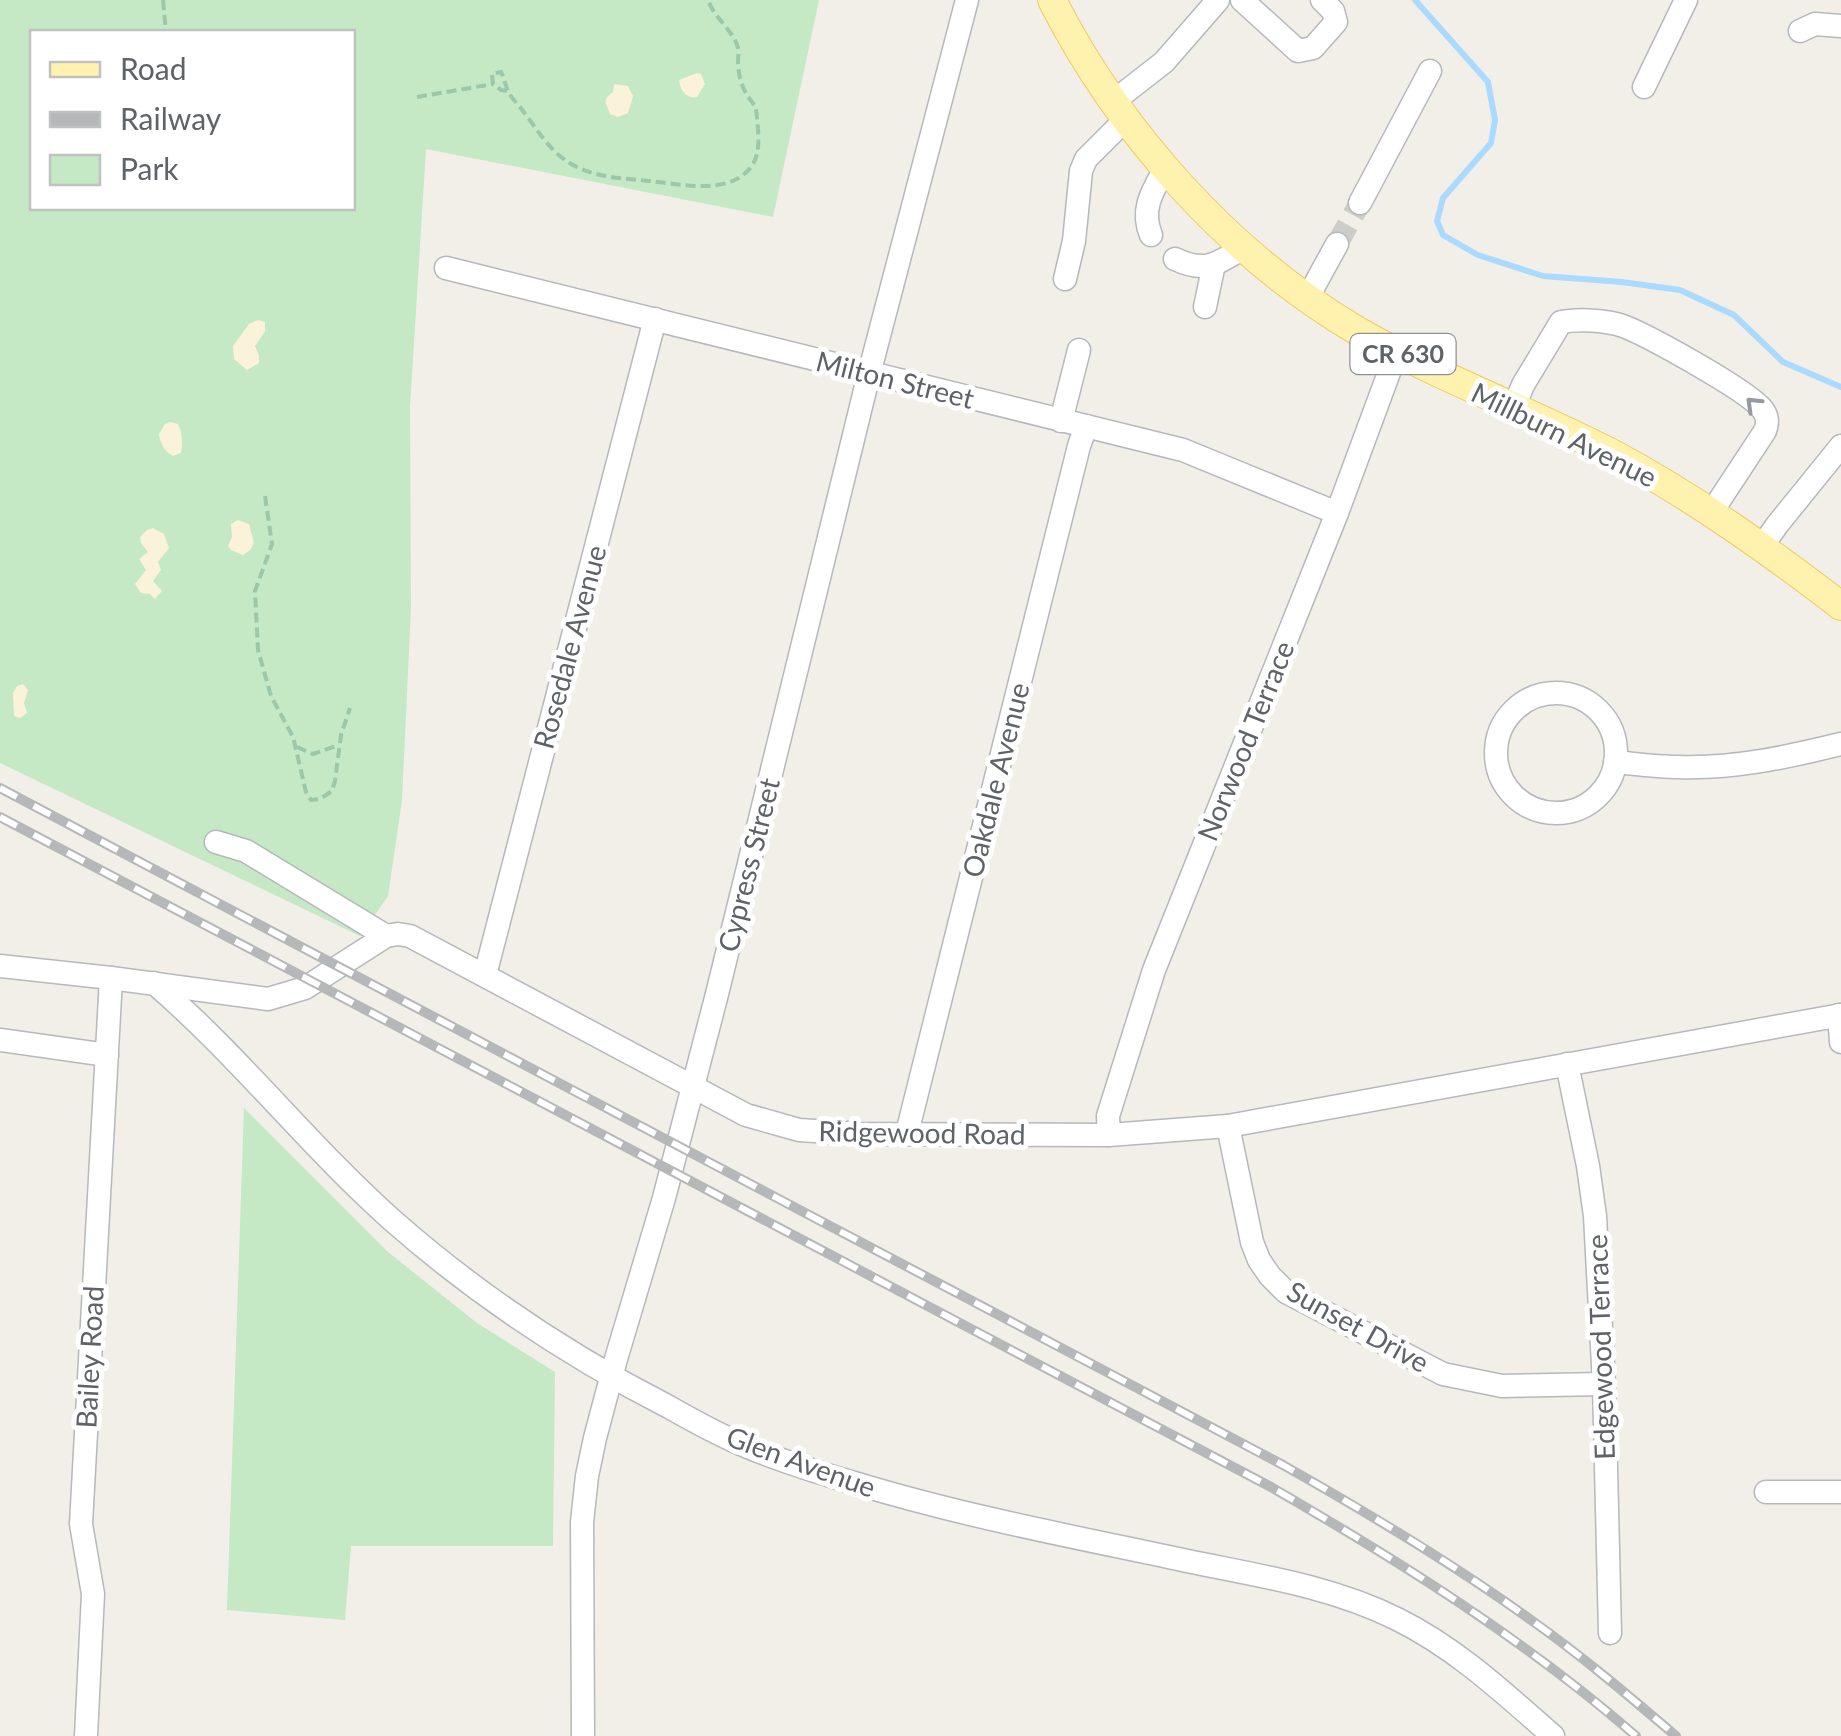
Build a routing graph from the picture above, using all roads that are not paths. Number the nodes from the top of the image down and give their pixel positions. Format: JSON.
{"nodes":[{"id":1,"x":968,"y":0,"type":"edge"},
{"id":2,"x":1052,"y":0,"type":"edge"},
{"id":3,"x":1218,"y":0,"type":"edge"},
{"id":4,"x":1242,"y":0,"type":"edge"},
{"id":5,"x":1322,"y":0,"type":"edge"},
{"id":6,"x":1686,"y":0,"type":"edge"},
{"id":7,"x":1841,"y":26,"type":"edge"},
{"id":8,"x":1800,"y":31,"type":"dead end"},
{"id":9,"x":1430,"y":72,"type":"dead end"},
{"id":10,"x":1644,"y":87,"type":"dead end"},
{"id":11,"x":1121,"y":110,"type":"junction"},
{"id":12,"x":1166,"y":168,"type":"junction"},
{"id":13,"x":1360,"y":203,"type":"tunnel mouth"},
{"id":14,"x":1151,"y":235,"type":"dead end"},
{"id":15,"x":1337,"y":244,"type":"tunnel mouth"},
{"id":16,"x":1244,"y":247,"type":"junction"},
{"id":17,"x":1175,"y":260,"type":"dead end"},
{"id":18,"x":1214,"y":264,"type":"junction"},
{"id":19,"x":446,"y":268,"type":"dead end"},
{"id":20,"x":1065,"y":279,"type":"dead end"},
{"id":21,"x":1308,"y":297,"type":"junction"},
{"id":22,"x":1204,"y":307,"type":"dead end"},
{"id":23,"x":655,"y":320,"type":"junction"},
{"id":24,"x":1079,"y":350,"type":"dead end"},
{"id":25,"x":1397,"y":352,"type":"junction"},
{"id":26,"x":869,"y":374,"type":"junction"},
{"id":27,"x":1514,"y":407,"type":"junction"},
{"id":28,"x":1061,"y":421,"type":"junction"},
{"id":29,"x":1086,"y":426,"type":"junction"},
{"id":30,"x":1841,"y":446,"type":"edge"},
{"id":31,"x":1337,"y":512,"type":"junction"},
{"id":32,"x":1711,"y":513,"type":"junction"},
{"id":33,"x":1761,"y":548,"type":"junction"},
{"id":34,"x":1841,"y":606,"type":"edge"},
{"id":35,"x":1841,"y":744,"type":"edge"},
{"id":36,"x":1615,"y":762,"type":"junction"},
{"id":37,"x":216,"y":842,"type":"dead end"},
{"id":38,"x":386,"y":936,"type":"junction"},
{"id":39,"x":0,"y":966,"type":"edge"},
{"id":40,"x":485,"y":975,"type":"junction"},
{"id":41,"x":111,"y":978,"type":"junction"},
{"id":42,"x":154,"y":984,"type":"junction"},
{"id":43,"x":1840,"y":1015,"type":"edge"},
{"id":44,"x":0,"y":1040,"type":"edge"},
{"id":45,"x":1841,"y":1042,"type":"edge"},
{"id":46,"x":107,"y":1055,"type":"junction"},
{"id":47,"x":1567,"y":1064,"type":"junction"},
{"id":48,"x":692,"y":1085,"type":"junction"},
{"id":49,"x":1228,"y":1126,"type":"junction"},
{"id":50,"x":907,"y":1133,"type":"junction"},
{"id":51,"x":1108,"y":1135,"type":"junction"},
{"id":52,"x":611,"y":1377,"type":"junction"},
{"id":53,"x":1604,"y":1384,"type":"junction"},
{"id":54,"x":1766,"y":1492,"type":"dead end"},
{"id":55,"x":1841,"y":1492,"type":"edge"},
{"id":56,"x":1610,"y":1633,"type":"dead end"},
{"id":57,"x":86,"y":1736,"type":"edge"},
{"id":58,"x":583,"y":1736,"type":"edge"},
{"id":59,"x":1553,"y":1736,"type":"edge"}],
"edges":[{"from":1,"to":26,"type":"street","name":"Cypress Street"},
{"from":2,"to":11,"type":"main road","name":"Millburn Avenue","number":"CR 630"},
{"from":3,"to":11,"type":"street"},
{"from":4,"to":5,"type":"street"},
{"from":6,"to":10,"type":"street"},
{"from":7,"to":8,"type":"street"},
{"from":9,"to":13,"type":"street"},
{"from":11,"to":12,"type":"main road","name":"Millburn Avenue","number":"CR 630"},
{"from":11,"to":20,"type":"street"},
{"from":12,"to":14,"type":"street"},
{"from":12,"to":16,"type":"main road","name":"Millburn Avenue","number":"CR 630"},
{"from":15,"to":21,"type":"street"},
{"from":16,"to":18,"type":"street"},
{"from":16,"to":21,"type":"main road","name":"Millburn Avenue","number":"CR 630"},
{"from":17,"to":18,"type":"street"},
{"from":18,"to":22,"type":"street"},
{"from":19,"to":23,"type":"street","name":"Milton Street"},
{"from":21,"to":25,"type":"main road","name":"Millburn Avenue","number":"CR 630"},
{"from":23,"to":26,"type":"street","name":"Milton Street"},
{"from":23,"to":40,"type":"street","name":"Rosedale Avenue"},
{"from":24,"to":28,"type":"street"},
{"from":25,"to":27,"type":"main road","name":"Millburn Avenue","number":"CR 630"},
{"from":25,"to":31,"type":"street","name":"Norwood Terrace"},
{"from":26,"to":28,"type":"street","name":"Milton Street"},
{"from":26,"to":48,"type":"street","name":"Cypress Street"},
{"from":27,"to":32,"type":"main road","name":"Millburn Avenue","number":"CR 630"},
{"from":32,"to":27,"type":"street","one_way":true},
{"from":28,"to":29,"type":"street","name":"Milton Street"},
{"from":29,"to":31,"type":"street","name":"Milton Street"},
{"from":29,"to":50,"type":"street","name":"Oakdale Avenue"},
{"from":30,"to":33,"type":"street"},
{"from":31,"to":51,"type":"street","name":"Norwood Terrace"},
{"from":32,"to":33,"type":"main road","name":"Millburn Avenue","number":"CR 630"},
{"from":33,"to":34,"type":"main road","name":"Millburn Avenue","number":"CR 630"},
{"from":35,"to":36,"type":"street"},
{"from":36,"to":36,"type":"street"},
{"from":37,"to":38,"type":"street","name":"Ridgewood Road"},
{"from":38,"to":40,"type":"street","name":"Ridgewood Road"},
{"from":38,"to":42,"type":"street"},
{"from":39,"to":41,"type":"street"},
{"from":40,"to":48,"type":"street","name":"Ridgewood Road"},
{"from":41,"to":42,"type":"street"},
{"from":41,"to":46,"type":"street","name":"Bailey Road"},
{"from":42,"to":52,"type":"street","name":"Glen Avenue"},
{"from":43,"to":45,"type":"street"},
{"from":43,"to":47,"type":"street","name":"Ridgewood Road"},
{"from":44,"to":46,"type":"street"},
{"from":46,"to":57,"type":"street","name":"Bailey Road"},
{"from":47,"to":49,"type":"street","name":"Ridgewood Road"},
{"from":47,"to":53,"type":"street","name":"Edgewood Terrace"},
{"from":48,"to":50,"type":"street","name":"Ridgewood Road"},
{"from":48,"to":52,"type":"street","name":"Cypress Street"},
{"from":49,"to":51,"type":"street","name":"Ridgewood Road"},
{"from":49,"to":53,"type":"street","name":"Sunset Drive"},
{"from":50,"to":51,"type":"street","name":"Ridgewood Road"},
{"from":52,"to":58,"type":"street","name":"Cypress Street"},
{"from":52,"to":59,"type":"street","name":"Glen Avenue"},
{"from":53,"to":56,"type":"street","name":"Edgewood Terrace"},
{"from":54,"to":55,"type":"street"}]}
